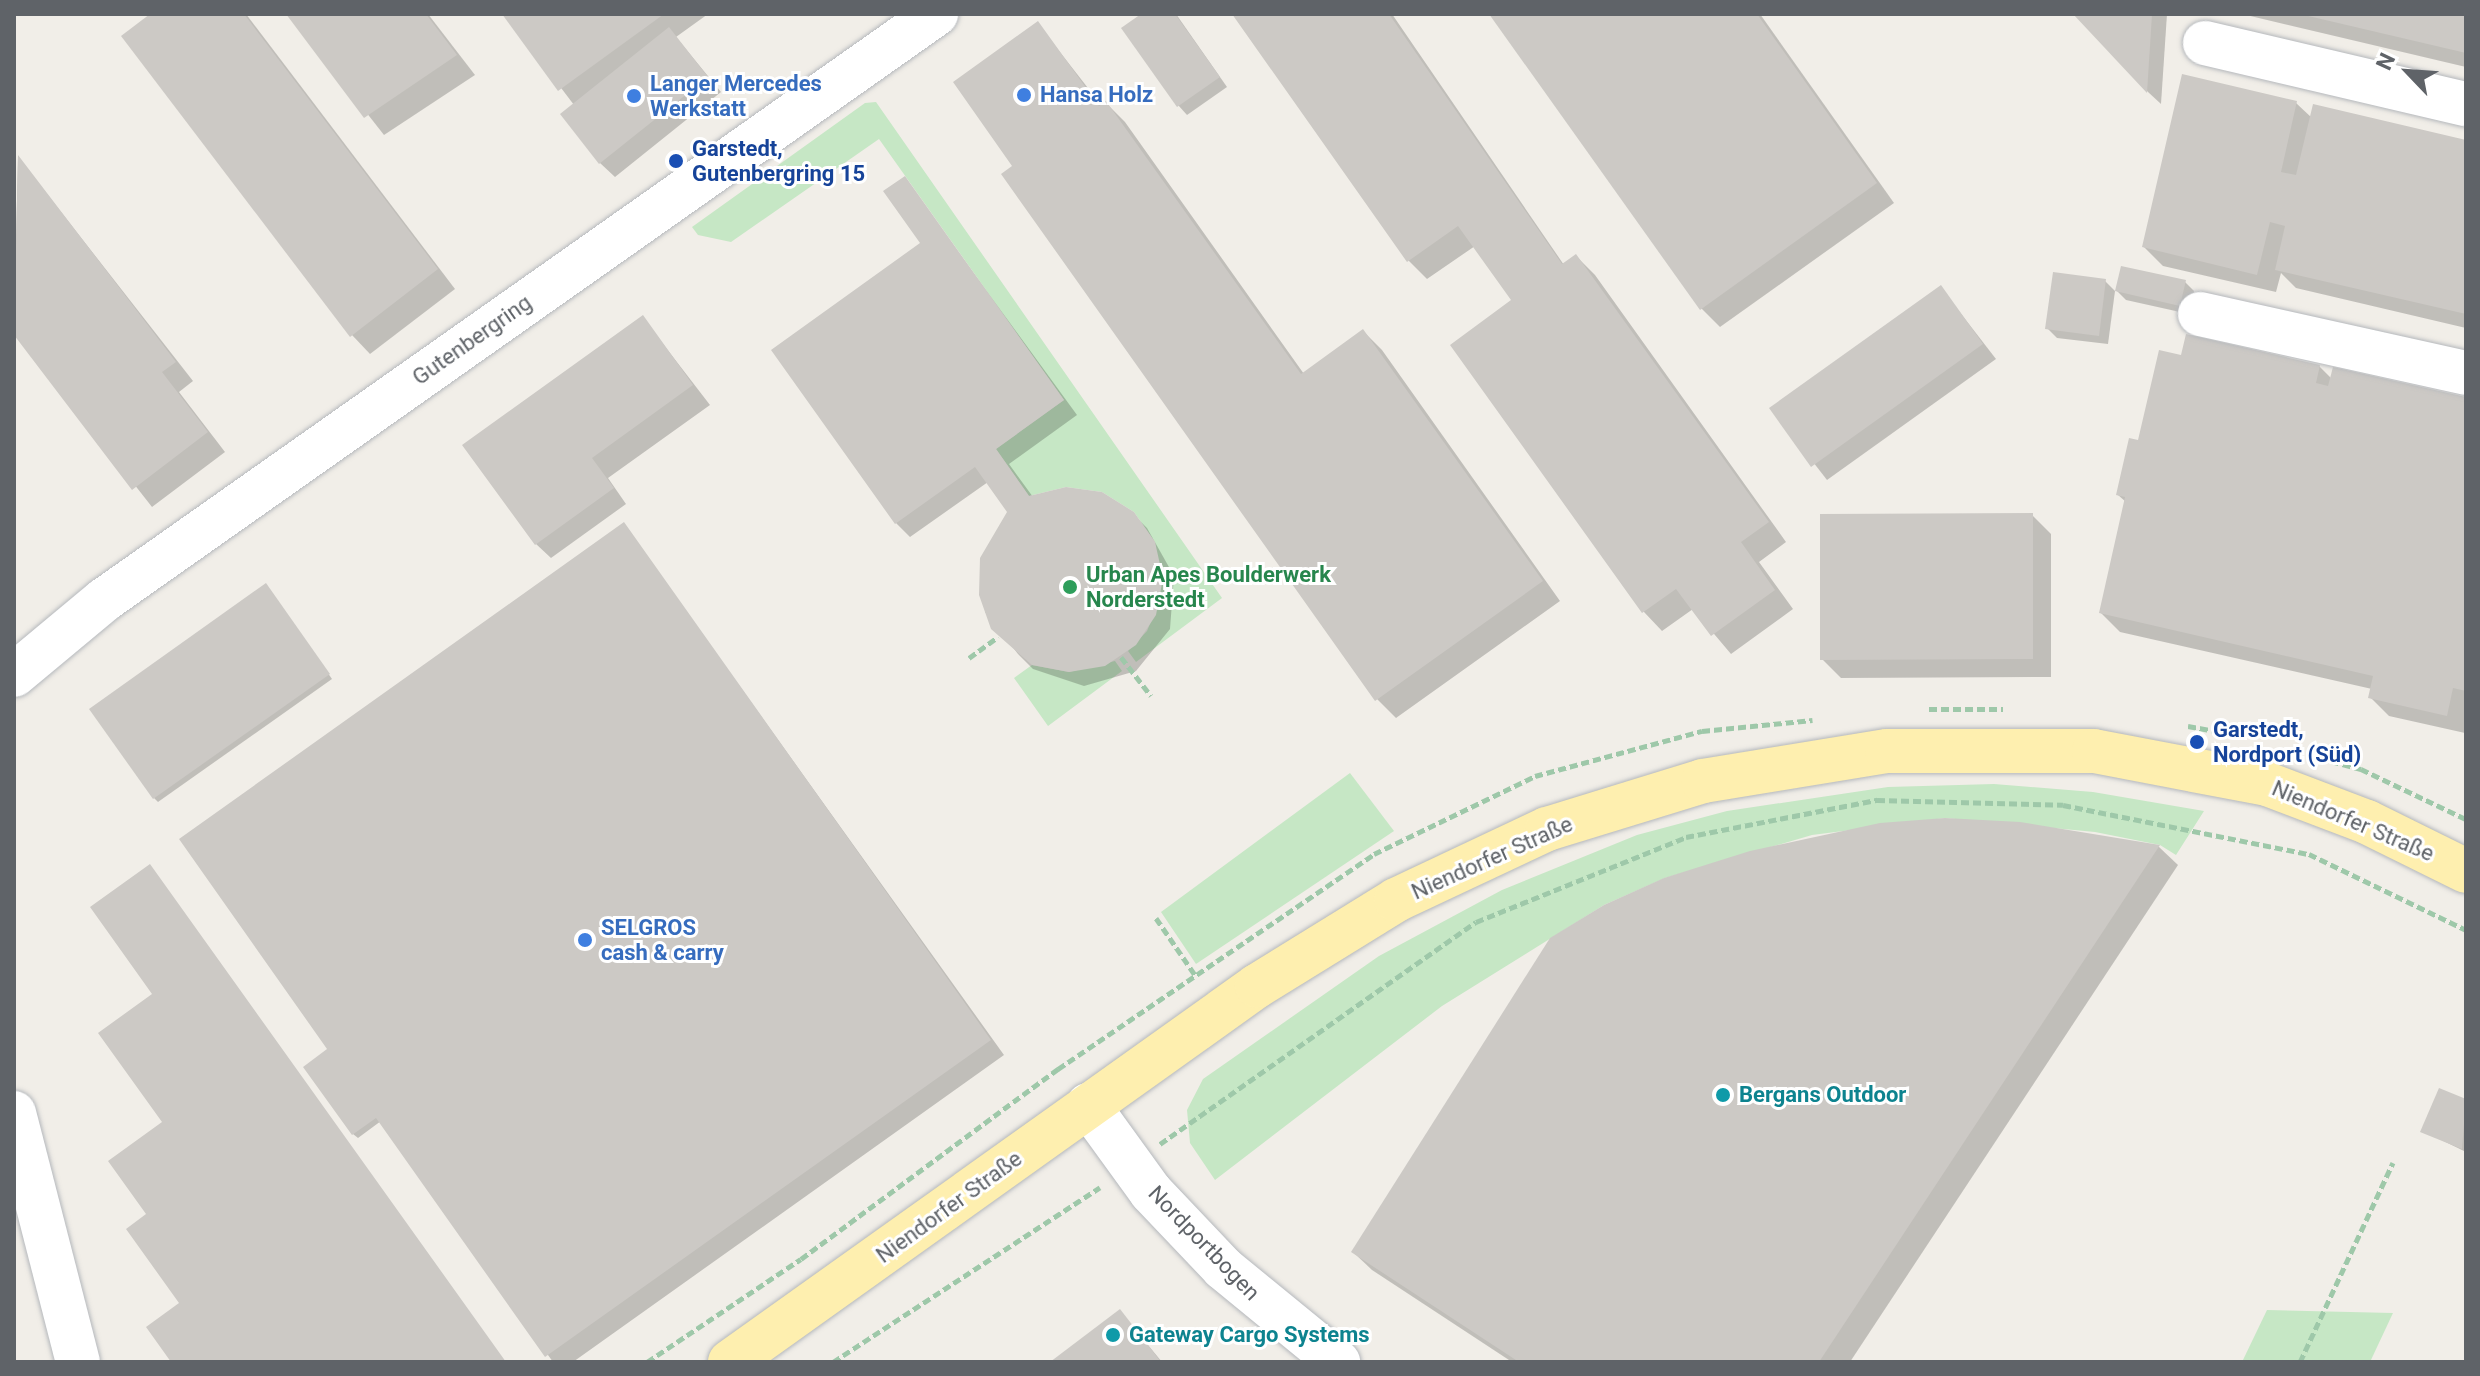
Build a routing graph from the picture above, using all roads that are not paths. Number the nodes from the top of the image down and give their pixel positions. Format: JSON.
{"nodes":[{"id":1,"x":936,"y":14,"type":"edge"},
{"id":2,"x":2205,"y":43,"type":"dead end"},
{"id":3,"x":2466,"y":104,"type":"edge"},
{"id":4,"x":2200,"y":314,"type":"dead end"},
{"id":5,"x":2466,"y":373,"type":"edge"},
{"id":6,"x":14,"y":675,"type":"edge"},
{"id":7,"x":2466,"y":871,"type":"edge"},
{"id":8,"x":1088,"y":1105,"type":"junction"},
{"id":9,"x":14,"y":1113,"type":"edge"},
{"id":10,"x":78,"y":1362,"type":"edge"},
{"id":11,"x":730,"y":1362,"type":"edge"},
{"id":12,"x":1338,"y":1362,"type":"edge"}],
"edges":[{"from":1,"to":6,"type":"street","name":"Gutenbergring"},
{"from":2,"to":3,"type":"street"},
{"from":4,"to":5,"type":"street"},
{"from":7,"to":8,"type":"main road","name":"Niendorfer Straße"},
{"from":8,"to":11,"type":"main road","name":"Niendorfer Straße"},
{"from":8,"to":12,"type":"street","name":"Nordportbogen"},
{"from":9,"to":10,"type":"street"}]}
